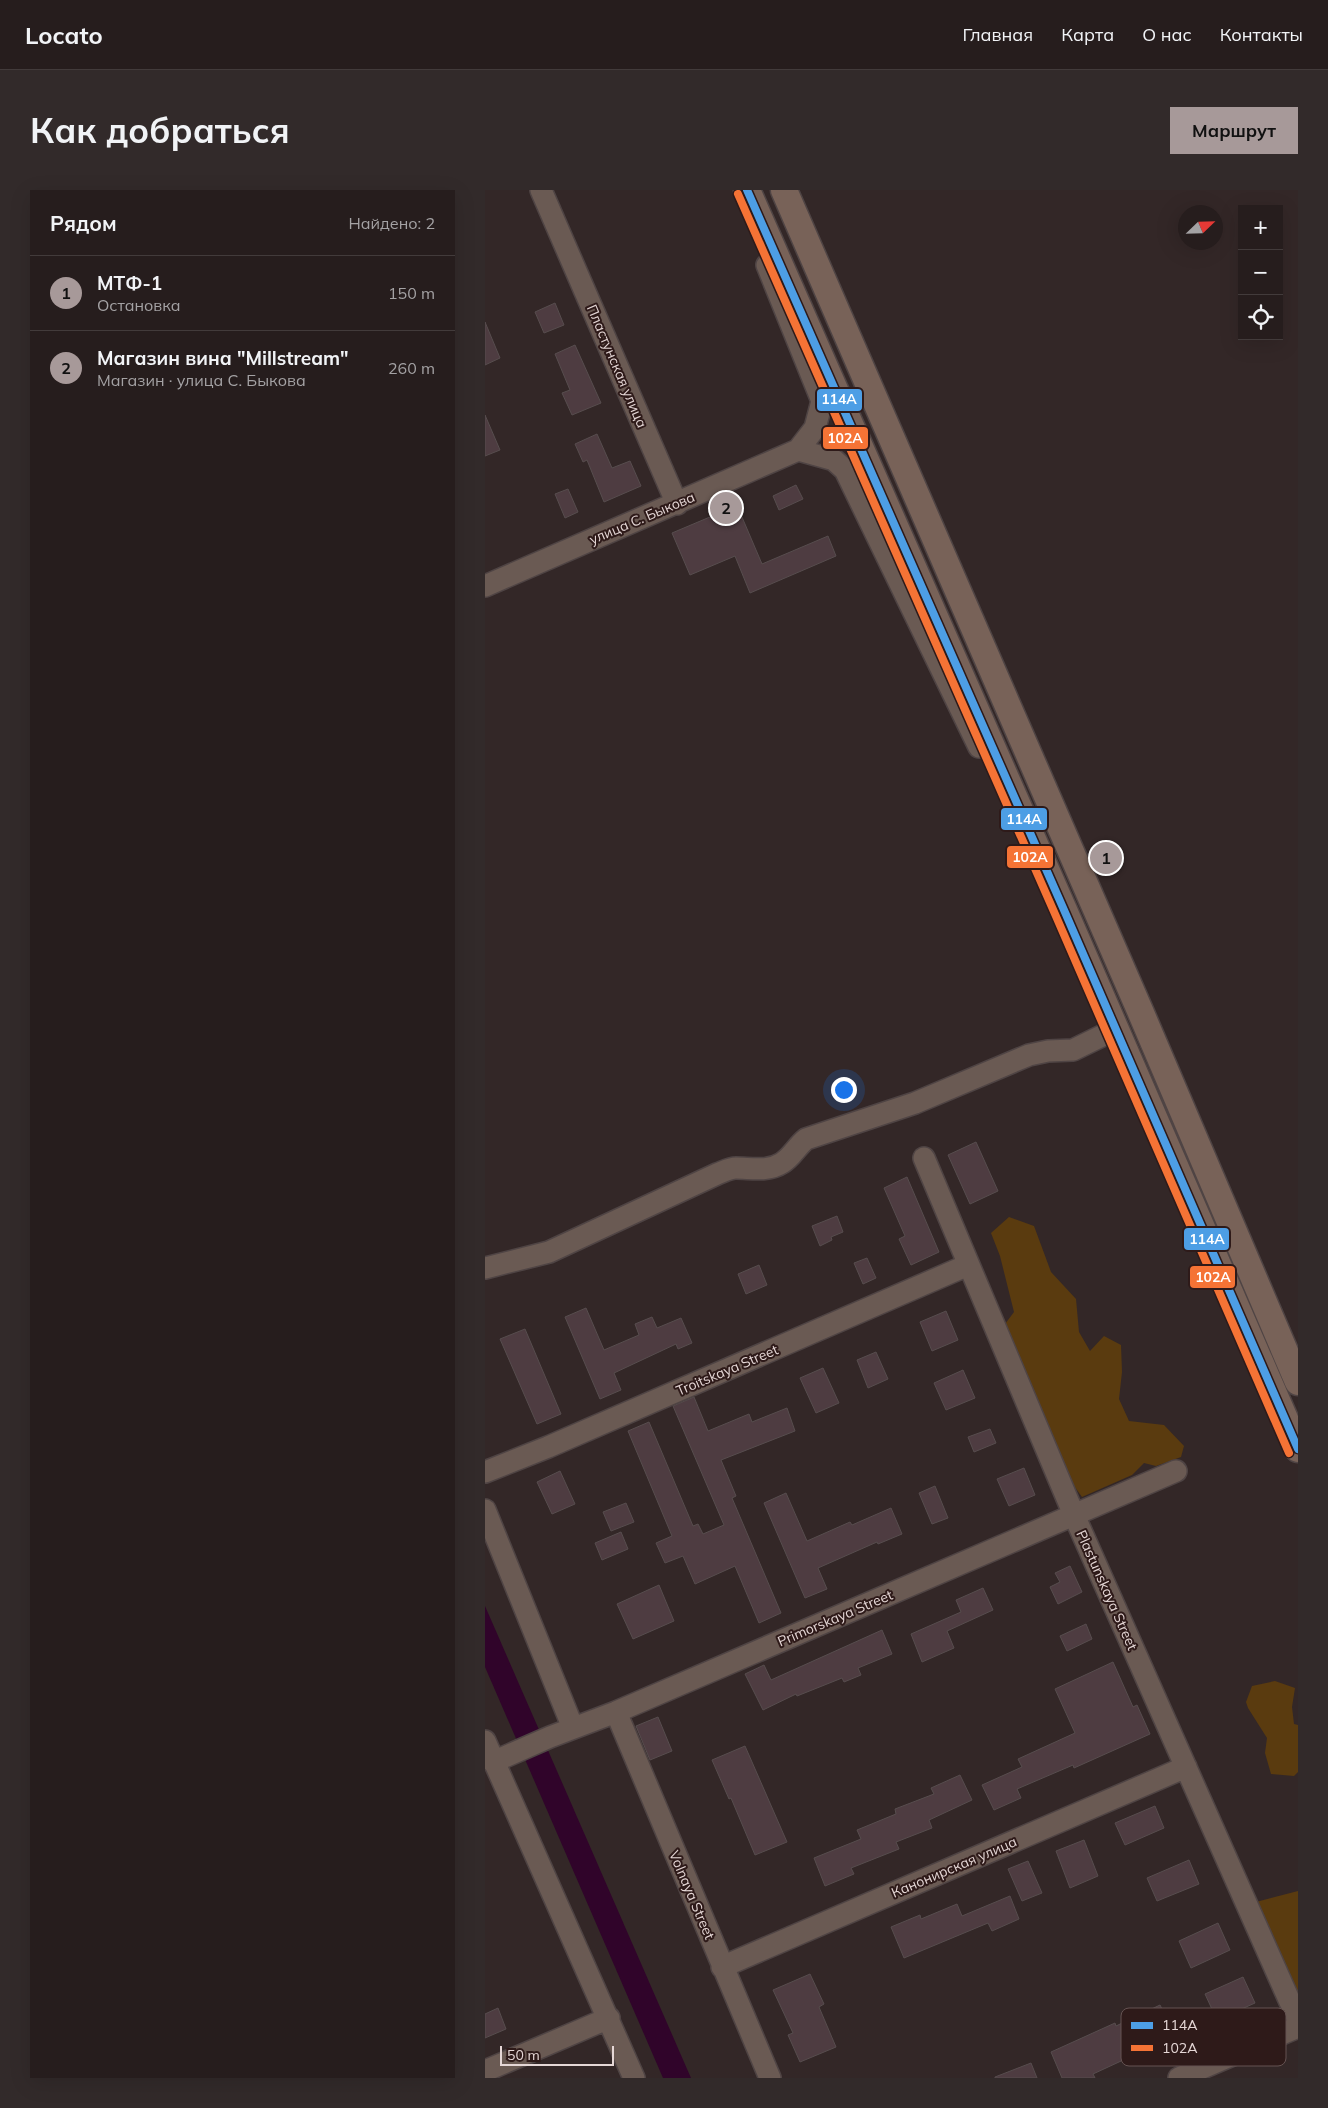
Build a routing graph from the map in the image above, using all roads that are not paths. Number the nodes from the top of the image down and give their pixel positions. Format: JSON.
{"nodes":[{"id":1,"x":541,"y":190,"type":"edge"},
{"id":2,"x":736,"y":190,"type":"edge"},
{"id":3,"x":747,"y":190,"type":"edge"},
{"id":4,"x":784,"y":190,"type":"edge"},
{"id":5,"x":798,"y":450,"type":"junction"},
{"id":6,"x":677,"y":504,"type":"junction"},
{"id":7,"x":487,"y":581,"type":"edge"},
{"id":8,"x":1022,"y":816,"type":"junction"},
{"id":9,"x":1116,"y":1029,"type":"junction"},
{"id":10,"x":924,"y":1158,"type":"dead end"},
{"id":11,"x":968,"y":1265,"type":"junction"},
{"id":12,"x":485,"y":1268,"type":"edge"},
{"id":13,"x":1298,"y":1382,"type":"edge"},
{"id":14,"x":1298,"y":1449,"type":"edge"},
{"id":15,"x":1176,"y":1471,"type":"dead end"},
{"id":16,"x":485,"y":1472,"type":"edge"},
{"id":17,"x":485,"y":1510,"type":"edge"},
{"id":18,"x":1074,"y":1515,"type":"junction"},
{"id":19,"x":616,"y":1712,"type":"junction"},
{"id":20,"x":573,"y":1728,"type":"junction"},
{"id":21,"x":485,"y":1741,"type":"edge"},
{"id":22,"x":493,"y":1762,"type":"junction"},
{"id":23,"x":1186,"y":1767,"type":"junction"},
{"id":24,"x":722,"y":1967,"type":"junction"},
{"id":25,"x":609,"y":2018,"type":"junction"},
{"id":26,"x":1298,"y":2020,"type":"edge"},
{"id":27,"x":1298,"y":2028,"type":"edge"},
{"id":28,"x":1286,"y":2033,"type":"edge"},
{"id":29,"x":1208,"y":2066,"type":"edge"},
{"id":30,"x":485,"y":2071,"type":"edge"},
{"id":31,"x":634,"y":2078,"type":"edge"},
{"id":32,"x":770,"y":2078,"type":"edge"},
{"id":33,"x":1179,"y":2078,"type":"edge"}],
"edges":[{"from":1,"to":6,"type":"street","name":"Пластунская улица"},
{"from":2,"to":5,"type":"street"},
{"from":3,"to":8,"type":"main road"},
{"from":4,"to":13,"type":"main road"},
{"from":5,"to":6,"type":"street","name":"улица С. Быкова"},
{"from":5,"to":8,"type":"street"},
{"from":6,"to":7,"type":"street","name":"улица С. Быкова"},
{"from":8,"to":9,"type":"main road"},
{"from":9,"to":12,"type":"street"},
{"from":9,"to":14,"type":"main road"},
{"from":10,"to":11,"type":"street","name":"Plastunskaya Street"},
{"from":11,"to":16,"type":"street","name":"Troitskaya Street"},
{"from":11,"to":18,"type":"street","name":"Plastunskaya Street"},
{"from":15,"to":18,"type":"street","name":"Primorskaya Street"},
{"from":17,"to":20,"type":"street"},
{"from":18,"to":19,"type":"street","name":"Primorskaya Street"},
{"from":18,"to":23,"type":"street","name":"Plastunskaya Street"},
{"from":19,"to":20,"type":"street","name":"Primorskaya Street"},
{"from":19,"to":24,"type":"street","name":"Volnaya Street"},
{"from":20,"to":22,"type":"street","name":"Primorskaya Street"},
{"from":21,"to":22,"type":"street"},
{"from":22,"to":25,"type":"street"},
{"from":23,"to":24,"type":"street","name":"Канонирская улица"},
{"from":23,"to":26,"type":"street","name":"Plastunskaya Street"},
{"from":24,"to":32,"type":"street","name":"Volnaya Street"},
{"from":25,"to":30,"type":"street"},
{"from":25,"to":31,"type":"street"},
{"from":27,"to":28,"type":"street"},
{"from":29,"to":33,"type":"street"}]}
